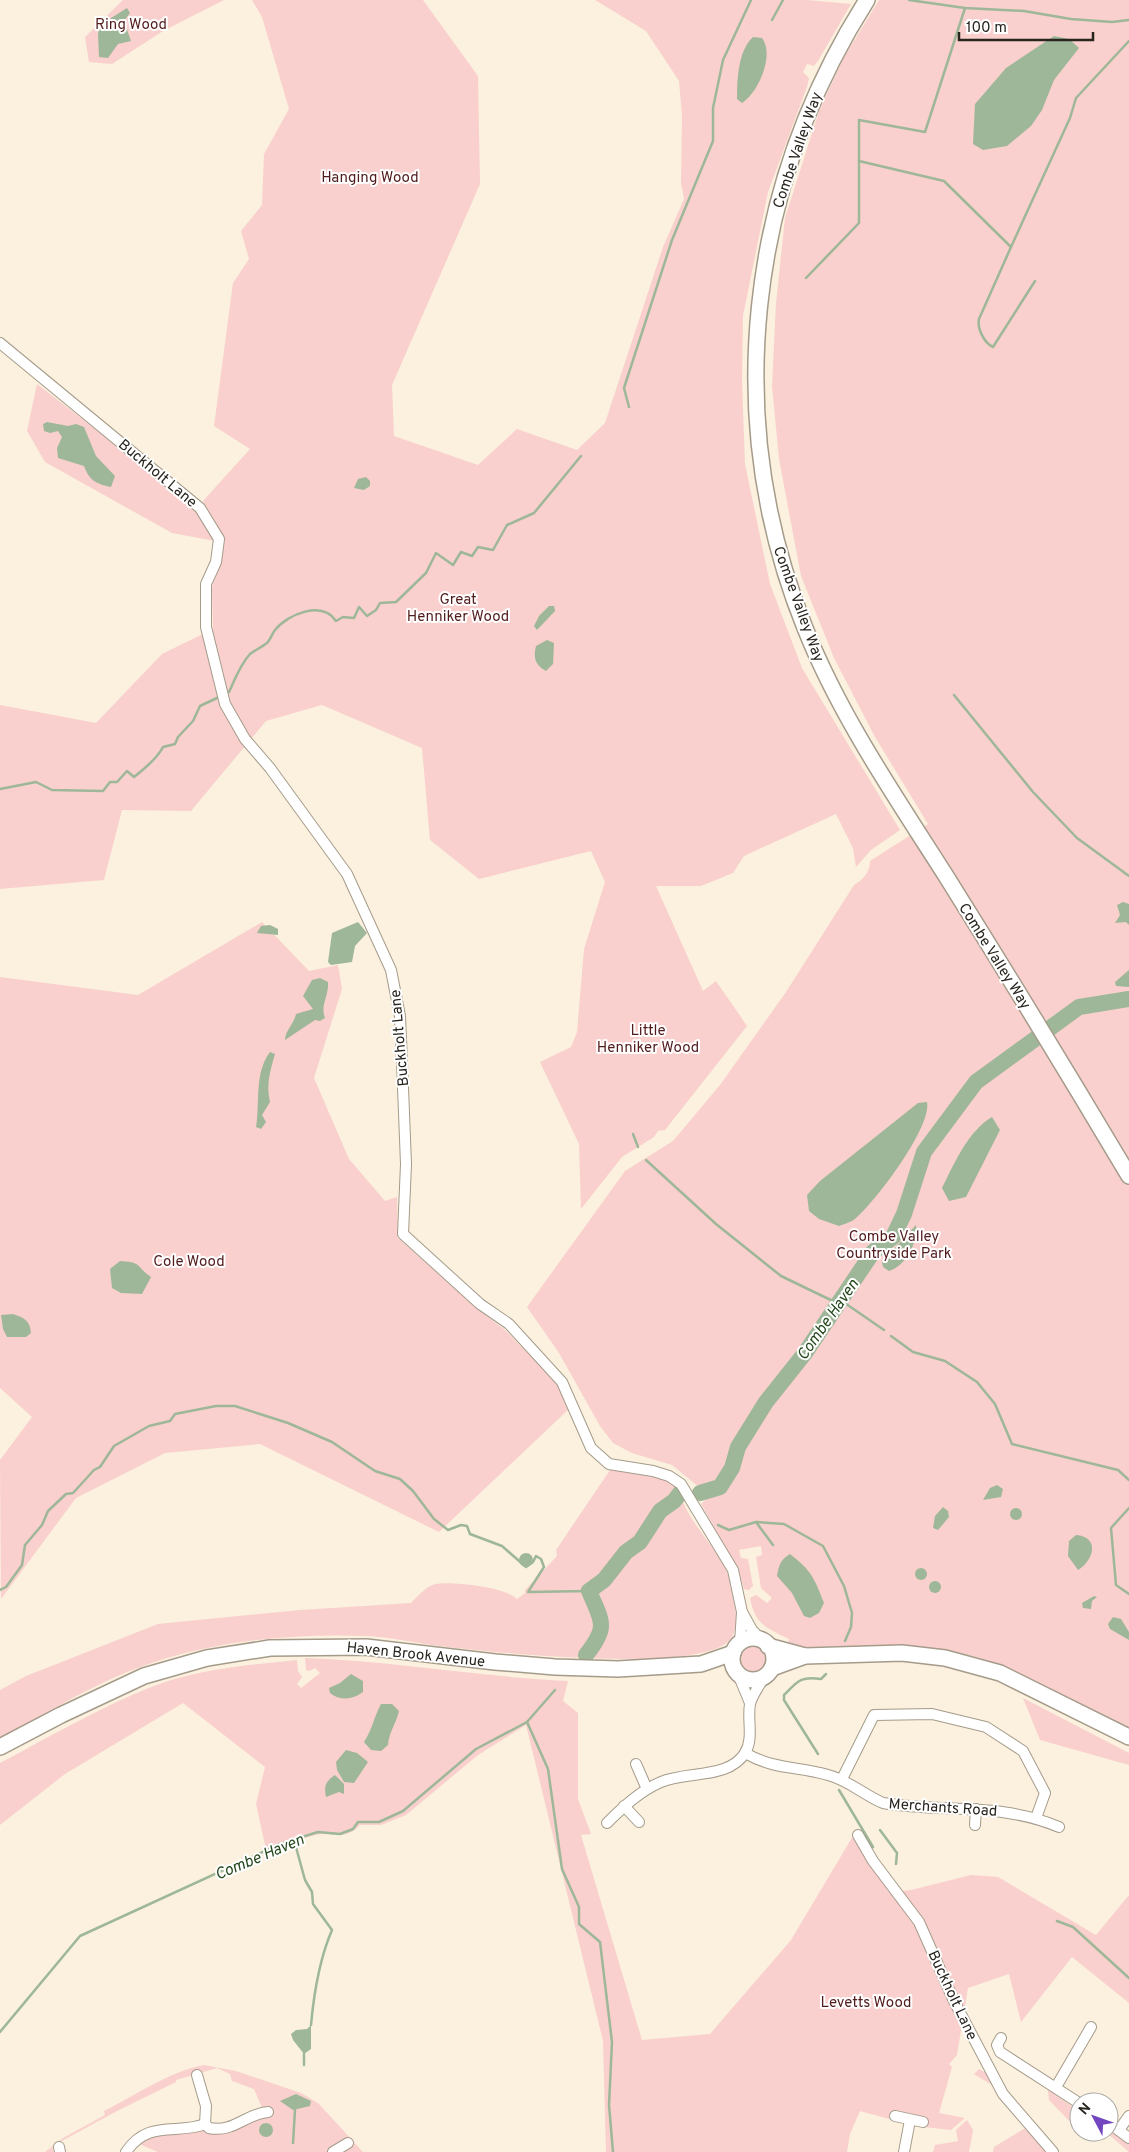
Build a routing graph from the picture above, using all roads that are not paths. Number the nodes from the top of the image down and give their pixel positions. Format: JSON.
{"nodes":[{"id":1,"x":867,"y":0,"type":"edge"},
{"id":2,"x":0,"y":342,"type":"edge"},
{"id":3,"x":1129,"y":1176,"type":"edge"},
{"id":4,"x":742,"y":1612,"type":"junction"},
{"id":5,"x":766,"y":1644,"type":"junction"},
{"id":6,"x":737,"y":1648,"type":"junction"},
{"id":7,"x":805,"y":1656,"type":"junction"},
{"id":8,"x":701,"y":1664,"type":"junction"},
{"id":9,"x":736,"y":1672,"type":"junction"},
{"id":10,"x":768,"y":1672,"type":"junction"},
{"id":11,"x":750,"y":1703,"type":"junction"},
{"id":12,"x":1129,"y":1737,"type":"edge"},
{"id":13,"x":0,"y":1747,"type":"edge"},
{"id":14,"x":745,"y":1752,"type":"junction"},
{"id":15,"x":636,"y":1764,"type":"dead end"},
{"id":16,"x":842,"y":1780,"type":"junction"},
{"id":17,"x":647,"y":1790,"type":"junction"},
{"id":18,"x":624,"y":1806,"type":"junction"},
{"id":19,"x":976,"y":1809,"type":"junction"},
{"id":20,"x":1036,"y":1818,"type":"junction"},
{"id":21,"x":639,"y":1822,"type":"dead end"},
{"id":22,"x":606,"y":1823,"type":"dead end"},
{"id":23,"x":975,"y":1825,"type":"dead end"},
{"id":24,"x":1059,"y":1828,"type":"dead end"},
{"id":25,"x":858,"y":1835,"type":"dead end"},
{"id":26,"x":1091,"y":2027,"type":"dead end"},
{"id":27,"x":1001,"y":2038,"type":"dead end"},
{"id":28,"x":197,"y":2075,"type":"dead end"},
{"id":29,"x":1056,"y":2087,"type":"junction"},
{"id":30,"x":1069,"y":2095,"type":"edge"},
{"id":31,"x":268,"y":2112,"type":"dead end"},
{"id":32,"x":895,"y":2116,"type":"dead end"},
{"id":33,"x":1129,"y":2116,"type":"edge"},
{"id":34,"x":910,"y":2120,"type":"junction"},
{"id":35,"x":923,"y":2122,"type":"dead end"},
{"id":36,"x":205,"y":2124,"type":"junction"},
{"id":37,"x":1119,"y":2130,"type":"joint"},
{"id":38,"x":1129,"y":2138,"type":"edge"},
{"id":39,"x":348,"y":2142,"type":"dead end"},
{"id":40,"x":126,"y":2152,"type":"edge"},
{"id":41,"x":333,"y":2152,"type":"edge"},
{"id":42,"x":904,"y":2152,"type":"edge"},
{"id":43,"x":1053,"y":2152,"type":"edge"}],
"edges":[{"from":1,"to":3,"type":"main road","name":"Combe Valley Way"},
{"from":2,"to":4,"type":"street","name":"Buckholt Lane"},
{"from":4,"to":5,"type":"street","name":"Buckholt Lane"},
{"from":4,"to":6,"type":"street","name":"Buckholt Lane"},
{"from":5,"to":6,"type":"main road"},
{"from":5,"to":7,"type":"main road"},
{"from":5,"to":10,"type":"main road"},
{"from":6,"to":8,"type":"main road","name":"Haven Brook Avenue"},
{"from":6,"to":9,"type":"main road"},
{"from":7,"to":10,"type":"main road"},
{"from":7,"to":12,"type":"main road"},
{"from":8,"to":9,"type":"main road","name":"Haven Brook Avenue"},
{"from":8,"to":13,"type":"main road","name":"Haven Brook Avenue"},
{"from":9,"to":10,"type":"main road"},
{"from":9,"to":11,"type":"street"},
{"from":10,"to":11,"type":"street"},
{"from":11,"to":14,"type":"street"},
{"from":14,"to":16,"type":"street","name":"Merchants Road"},
{"from":14,"to":17,"type":"street"},
{"from":15,"to":17,"type":"street"},
{"from":16,"to":19,"type":"street","name":"Merchants Road"},
{"from":16,"to":20,"type":"street"},
{"from":17,"to":18,"type":"street"},
{"from":18,"to":21,"type":"street"},
{"from":18,"to":22,"type":"street"},
{"from":19,"to":20,"type":"street","name":"Merchants Road"},
{"from":19,"to":23,"type":"street"},
{"from":20,"to":24,"type":"street","name":"Merchants Road"},
{"from":25,"to":43,"type":"street","name":"Buckholt Lane"},
{"from":26,"to":29,"type":"street"},
{"from":27,"to":29,"type":"street"},
{"from":28,"to":36,"type":"street"},
{"from":29,"to":30,"type":"street"},
{"from":31,"to":36,"type":"street"},
{"from":32,"to":34,"type":"street"},
{"from":33,"to":37,"type":"street"},
{"from":34,"to":35,"type":"street"},
{"from":34,"to":42,"type":"street"},
{"from":36,"to":40,"type":"street"},
{"from":37,"to":38,"type":"street"},
{"from":39,"to":41,"type":"street"}]}
